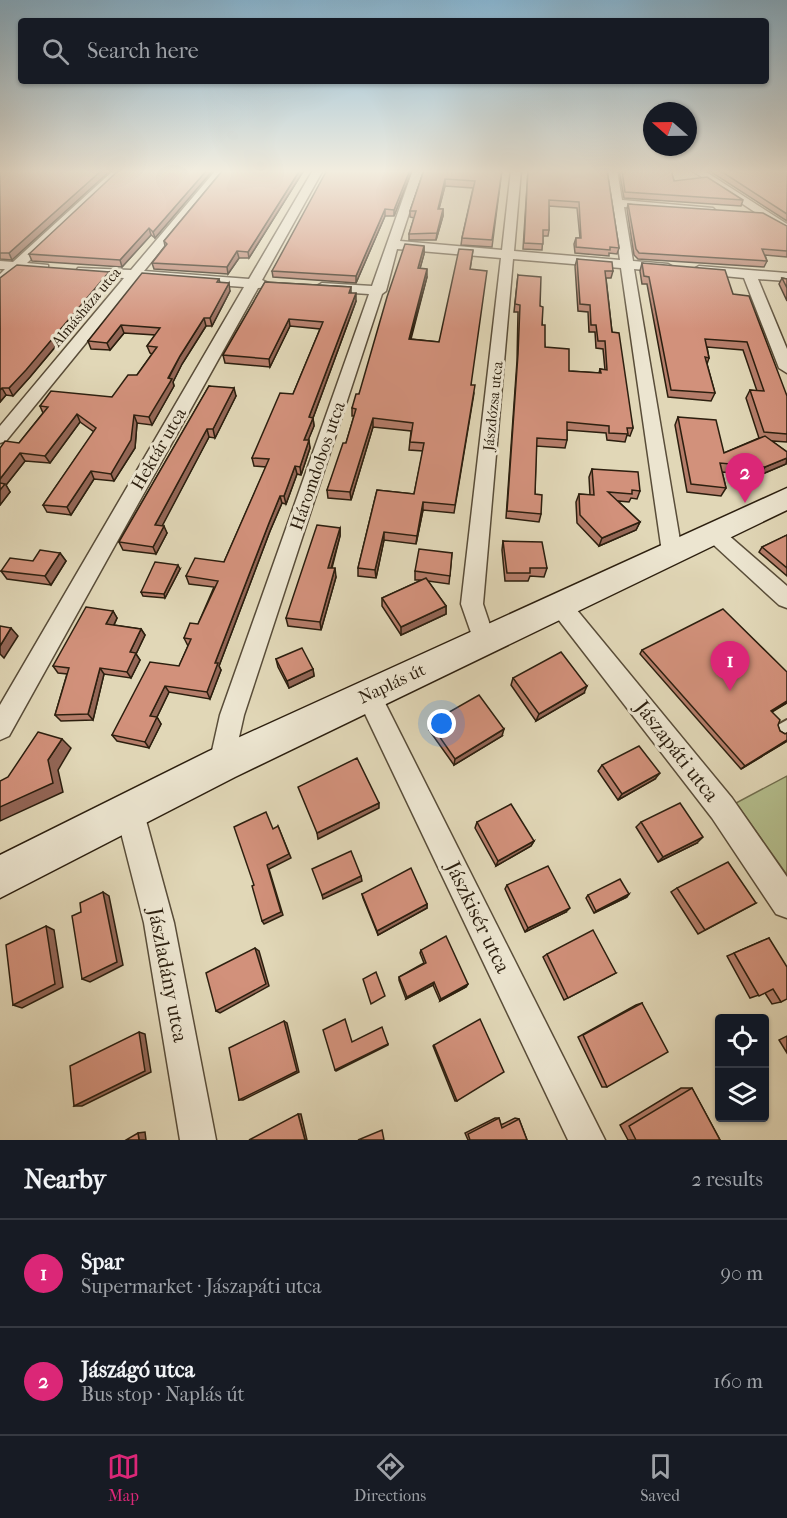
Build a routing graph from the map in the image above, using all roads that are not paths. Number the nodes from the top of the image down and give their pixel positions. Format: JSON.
{"nodes":[{"id":1,"x":63,"y":223,"type":"edge"},
{"id":2,"x":177,"y":223,"type":"edge"},
{"id":3,"x":287,"y":223,"type":"edge"},
{"id":4,"x":401,"y":223,"type":"edge"},
{"id":5,"x":512,"y":223,"type":"edge"},
{"id":6,"x":620,"y":223,"type":"edge"},
{"id":7,"x":394,"y":245,"type":"junction"},
{"id":8,"x":509,"y":255,"type":"junction"},
{"id":9,"x":627,"y":264,"type":"junction"},
{"id":10,"x":0,"y":265,"type":"edge"},
{"id":11,"x":17,"y":266,"type":"junction"},
{"id":12,"x":134,"y":275,"type":"junction"},
{"id":13,"x":750,"y":275,"type":"junction"},
{"id":14,"x":787,"y":277,"type":"edge"},
{"id":15,"x":0,"y":281,"type":"edge"},
{"id":16,"x":253,"y":283,"type":"junction"},
{"id":17,"x":276,"y":284,"type":"edge"},
{"id":18,"x":310,"y":287,"type":"edge"},
{"id":19,"x":378,"y":291,"type":"junction"},
{"id":20,"x":787,"y":369,"type":"edge"},
{"id":21,"x":0,"y":437,"type":"edge"},
{"id":22,"x":787,"y":498,"type":"edge"},
{"id":23,"x":712,"y":532,"type":"junction"},
{"id":24,"x":672,"y":552,"type":"junction"},
{"id":25,"x":787,"y":600,"type":"edge"},
{"id":26,"x":559,"y":604,"type":"junction"},
{"id":27,"x":484,"y":640,"type":"junction"},
{"id":28,"x":368,"y":695,"type":"junction"},
{"id":29,"x":0,"y":728,"type":"edge"},
{"id":30,"x":222,"y":764,"type":"junction"},
{"id":31,"x":130,"y":813,"type":"junction"},
{"id":32,"x":0,"y":877,"type":"edge"},
{"id":33,"x":787,"y":903,"type":"edge"},
{"id":34,"x":198,"y":1140,"type":"edge"},
{"id":35,"x":587,"y":1140,"type":"edge"}],
"edges":[{"from":1,"to":11,"type":"street"},
{"from":2,"to":12,"type":"street","name":"Almásháza utca"},
{"from":3,"to":16,"type":"street","name":"Hektár utca"},
{"from":4,"to":7,"type":"street","name":"Háromdobos utca"},
{"from":5,"to":8,"type":"street","name":"Jászdózsa utca"},
{"from":6,"to":9,"type":"street"},
{"from":7,"to":8,"type":"street"},
{"from":7,"to":19,"type":"street","name":"Háromdobos utca"},
{"from":8,"to":9,"type":"street"},
{"from":8,"to":27,"type":"street","name":"Jászdózsa utca"},
{"from":9,"to":13,"type":"street"},
{"from":9,"to":24,"type":"street"},
{"from":10,"to":11,"type":"street"},
{"from":11,"to":12,"type":"street"},
{"from":11,"to":15,"type":"street"},
{"from":12,"to":16,"type":"street"},
{"from":12,"to":21,"type":"street","name":"Almásháza utca"},
{"from":13,"to":14,"type":"street"},
{"from":13,"to":20,"type":"street"},
{"from":16,"to":17,"type":"street"},
{"from":16,"to":29,"type":"street","name":"Hektár utca"},
{"from":18,"to":19,"type":"street"},
{"from":19,"to":30,"type":"street","name":"Háromdobos utca"},
{"from":22,"to":23,"type":"street","name":"Naplás út"},
{"from":23,"to":24,"type":"street","name":"Naplás út"},
{"from":23,"to":25,"type":"street"},
{"from":24,"to":26,"type":"street","name":"Naplás út"},
{"from":26,"to":27,"type":"street","name":"Naplás út"},
{"from":26,"to":33,"type":"street","name":"Jászapáti utca"},
{"from":27,"to":28,"type":"street","name":"Naplás út"},
{"from":28,"to":30,"type":"street","name":"Naplás út"},
{"from":28,"to":35,"type":"street","name":"Jászkisér utca"},
{"from":30,"to":31,"type":"street","name":"Naplás út"},
{"from":31,"to":32,"type":"street","name":"Naplás út"},
{"from":31,"to":34,"type":"street","name":"Jászladány utca"}]}
